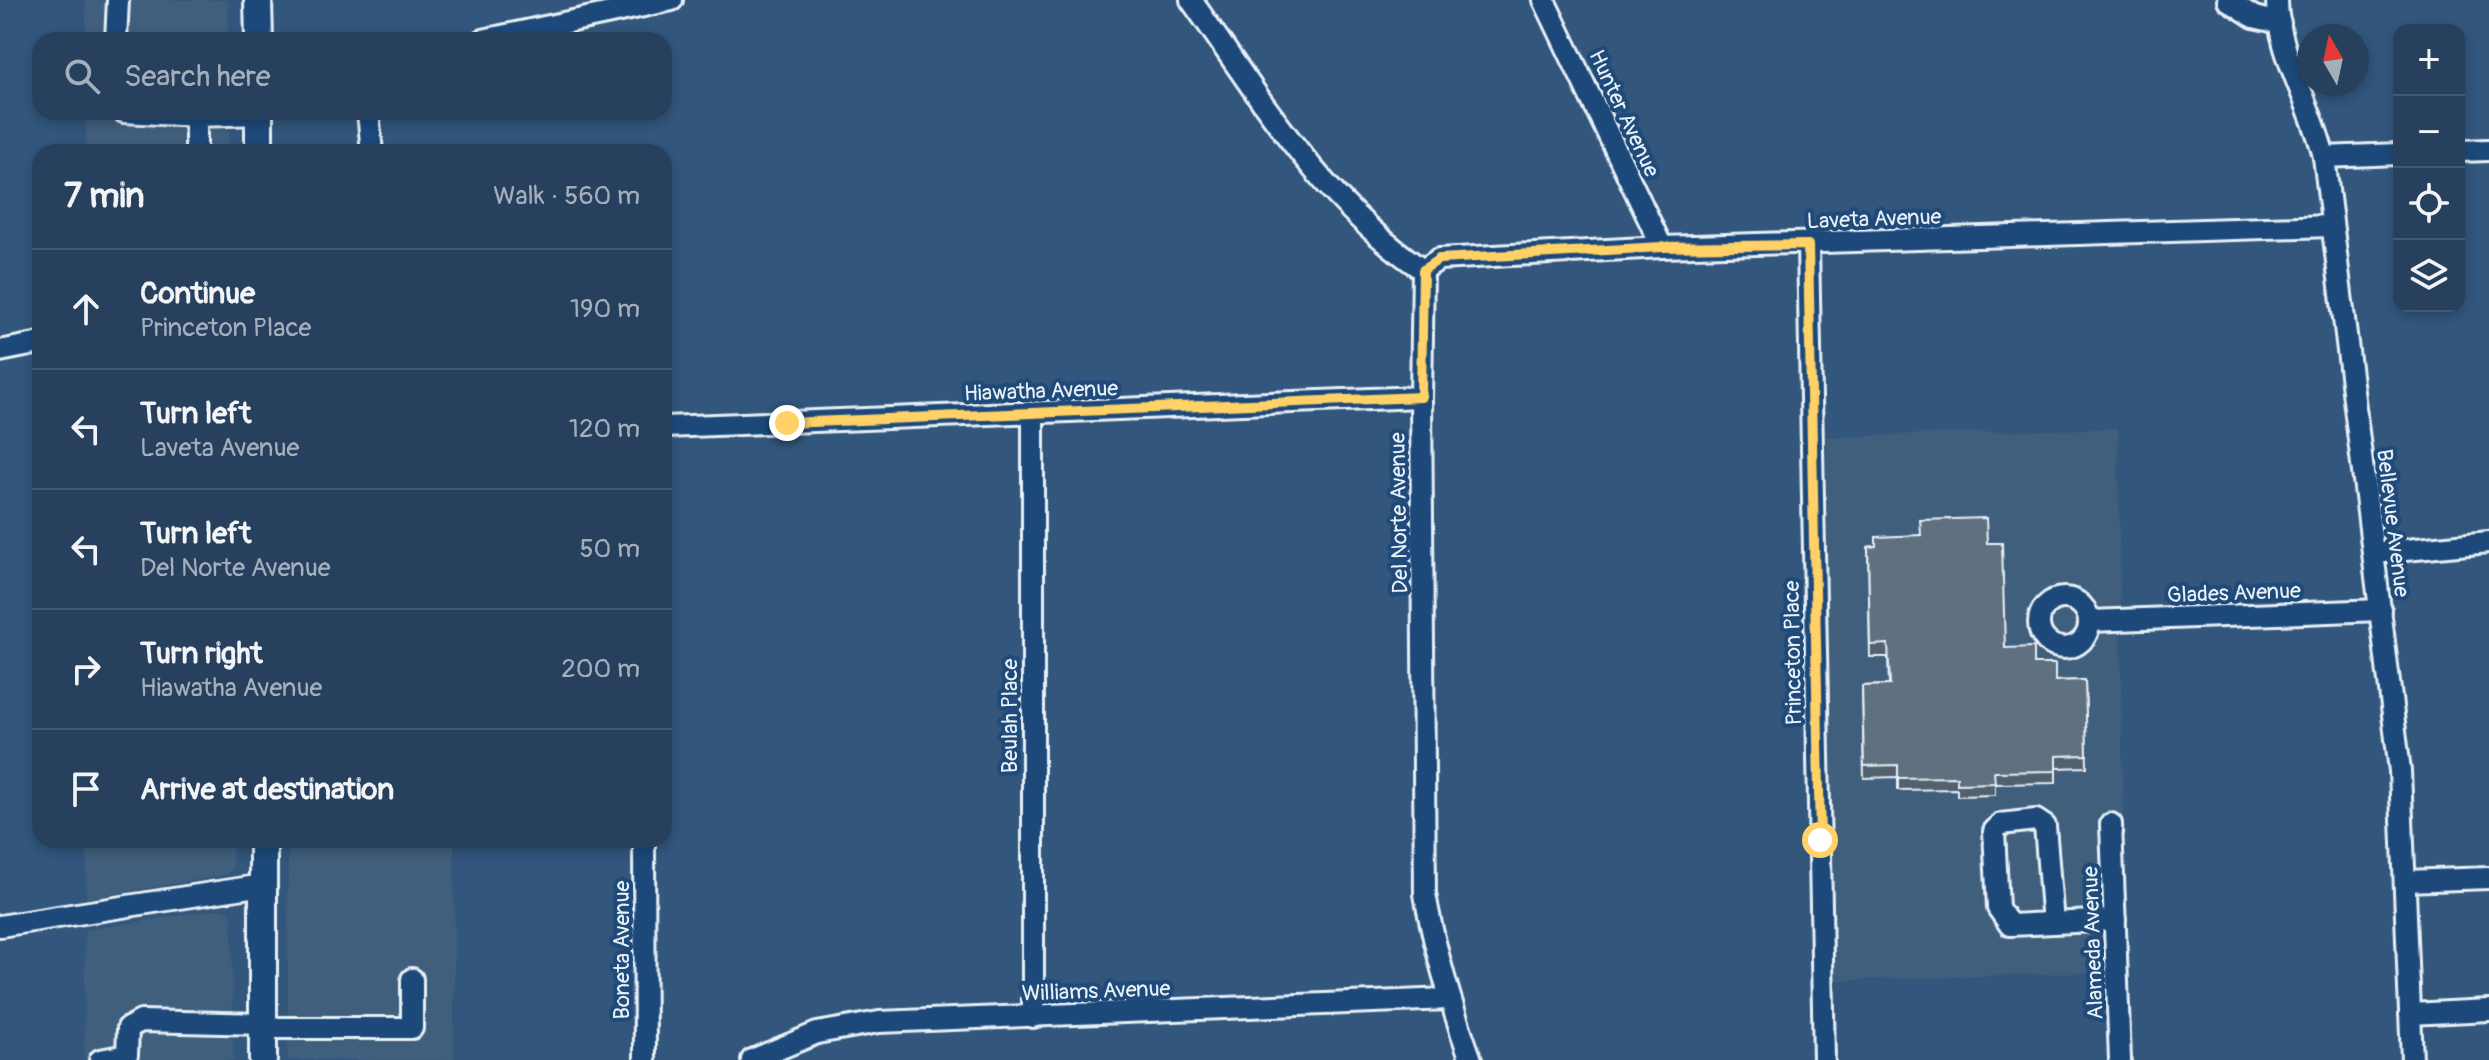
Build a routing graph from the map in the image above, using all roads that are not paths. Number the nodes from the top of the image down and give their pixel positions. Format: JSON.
{"nodes":[{"id":1,"x":118,"y":0,"type":"edge"},
{"id":2,"x":258,"y":0,"type":"edge"},
{"id":3,"x":672,"y":0,"type":"edge"},
{"id":4,"x":1191,"y":0,"type":"edge"},
{"id":5,"x":1544,"y":0,"type":"edge"},
{"id":6,"x":2228,"y":0,"type":"edge"},
{"id":7,"x":2277,"y":0,"type":"edge"},
{"id":8,"x":2280,"y":23,"type":"junction"},
{"id":9,"x":116,"y":32,"type":"edge"},
{"id":10,"x":259,"y":32,"type":"edge"},
{"id":11,"x":521,"y":32,"type":"edge"},
{"id":12,"x":196,"y":120,"type":"edge"},
{"id":13,"x":259,"y":120,"type":"edge"},
{"id":14,"x":369,"y":120,"type":"edge"},
{"id":15,"x":196,"y":144,"type":"edge"},
{"id":16,"x":259,"y":144,"type":"edge"},
{"id":17,"x":371,"y":144,"type":"edge"},
{"id":18,"x":2489,"y":150,"type":"edge"},
{"id":19,"x":2465,"y":151,"type":"edge"},
{"id":20,"x":2393,"y":154,"type":"edge"},
{"id":21,"x":2324,"y":157,"type":"junction"},
{"id":22,"x":2331,"y":226,"type":"junction"},
{"id":23,"x":1808,"y":245,"type":"junction"},
{"id":24,"x":1662,"y":247,"type":"junction"},
{"id":25,"x":1423,"y":270,"type":"junction"},
{"id":26,"x":32,"y":345,"type":"edge"},
{"id":27,"x":0,"y":351,"type":"edge"},
{"id":28,"x":1421,"y":397,"type":"junction"},
{"id":29,"x":1033,"y":415,"type":"junction"},
{"id":30,"x":672,"y":427,"type":"edge"},
{"id":31,"x":2489,"y":542,"type":"edge"},
{"id":32,"x":2374,"y":553,"type":"junction"},
{"id":33,"x":2381,"y":610,"type":"junction"},
{"id":34,"x":2090,"y":621,"type":"dead end"},
{"id":35,"x":2111,"y":824,"type":"dead end"},
{"id":36,"x":263,"y":848,"type":"edge"},
{"id":37,"x":644,"y":848,"type":"edge"},
{"id":38,"x":2489,"y":878,"type":"edge"},
{"id":39,"x":2405,"y":881,"type":"junction"},
{"id":40,"x":263,"y":885,"type":"junction"},
{"id":41,"x":2115,"y":920,"type":"junction"},
{"id":42,"x":2053,"y":923,"type":"junction"},
{"id":43,"x":0,"y":926,"type":"edge"},
{"id":44,"x":412,"y":979,"type":"dead end"},
{"id":45,"x":1449,"y":999,"type":"junction"},
{"id":46,"x":2489,"y":1010,"type":"edge"},
{"id":47,"x":2410,"y":1014,"type":"junction"},
{"id":48,"x":1033,"y":1017,"type":"junction"},
{"id":49,"x":263,"y":1026,"type":"junction"},
{"id":50,"x":100,"y":1060,"type":"edge"},
{"id":51,"x":263,"y":1060,"type":"edge"},
{"id":52,"x":645,"y":1060,"type":"edge"},
{"id":53,"x":752,"y":1060,"type":"edge"},
{"id":54,"x":1471,"y":1060,"type":"edge"},
{"id":55,"x":1824,"y":1060,"type":"edge"},
{"id":56,"x":2120,"y":1060,"type":"edge"},
{"id":57,"x":2412,"y":1060,"type":"edge"}],
"edges":[{"from":1,"to":9,"type":"street"},
{"from":2,"to":10,"type":"main road"},
{"from":3,"to":11,"type":"street"},
{"from":4,"to":25,"type":"street"},
{"from":5,"to":24,"type":"street","name":"Hunter Avenue"},
{"from":6,"to":8,"type":"street"},
{"from":7,"to":8,"type":"street","name":"Bellevue Avenue"},
{"from":8,"to":21,"type":"street","name":"Bellevue Avenue"},
{"from":12,"to":15,"type":"street"},
{"from":13,"to":16,"type":"main road"},
{"from":14,"to":17,"type":"street"},
{"from":18,"to":19,"type":"street"},
{"from":20,"to":21,"type":"street"},
{"from":21,"to":22,"type":"street","name":"Bellevue Avenue"},
{"from":22,"to":23,"type":"street","name":"Laveta Avenue"},
{"from":22,"to":32,"type":"street","name":"Bellevue Avenue"},
{"from":23,"to":24,"type":"street","name":"Laveta Avenue"},
{"from":23,"to":55,"type":"street","name":"Princeton Place"},
{"from":24,"to":25,"type":"street","name":"Laveta Avenue"},
{"from":25,"to":28,"type":"street","name":"Del Norte Avenue"},
{"from":26,"to":27,"type":"street"},
{"from":28,"to":29,"type":"street","name":"Hiawatha Avenue"},
{"from":28,"to":45,"type":"street","name":"Del Norte Avenue"},
{"from":29,"to":30,"type":"street","name":"Hiawatha Avenue"},
{"from":29,"to":48,"type":"street","name":"Beulah Place"},
{"from":31,"to":32,"type":"street"},
{"from":32,"to":33,"type":"street","name":"Bellevue Avenue"},
{"from":33,"to":34,"type":"street","name":"Glades Avenue"},
{"from":33,"to":39,"type":"street","name":"Bellevue Avenue"},
{"from":35,"to":41,"type":"street","name":"Alameda Avenue"},
{"from":36,"to":40,"type":"main road"},
{"from":37,"to":52,"type":"street","name":"Boneta Avenue"},
{"from":38,"to":39,"type":"street"},
{"from":39,"to":47,"type":"street","name":"Bellevue Avenue"},
{"from":40,"to":43,"type":"street"},
{"from":40,"to":49,"type":"main road"},
{"from":41,"to":42,"type":"street"},
{"from":41,"to":56,"type":"street","name":"Alameda Avenue"},
{"from":42,"to":42,"type":"street"},
{"from":44,"to":49,"type":"street"},
{"from":45,"to":48,"type":"street","name":"Williams Avenue"},
{"from":45,"to":54,"type":"street","name":"Del Norte Avenue"},
{"from":46,"to":47,"type":"street"},
{"from":47,"to":57,"type":"street","name":"Bellevue Avenue"},
{"from":48,"to":53,"type":"street","name":"Williams Avenue"},
{"from":49,"to":50,"type":"street"},
{"from":49,"to":51,"type":"main road"}]}
